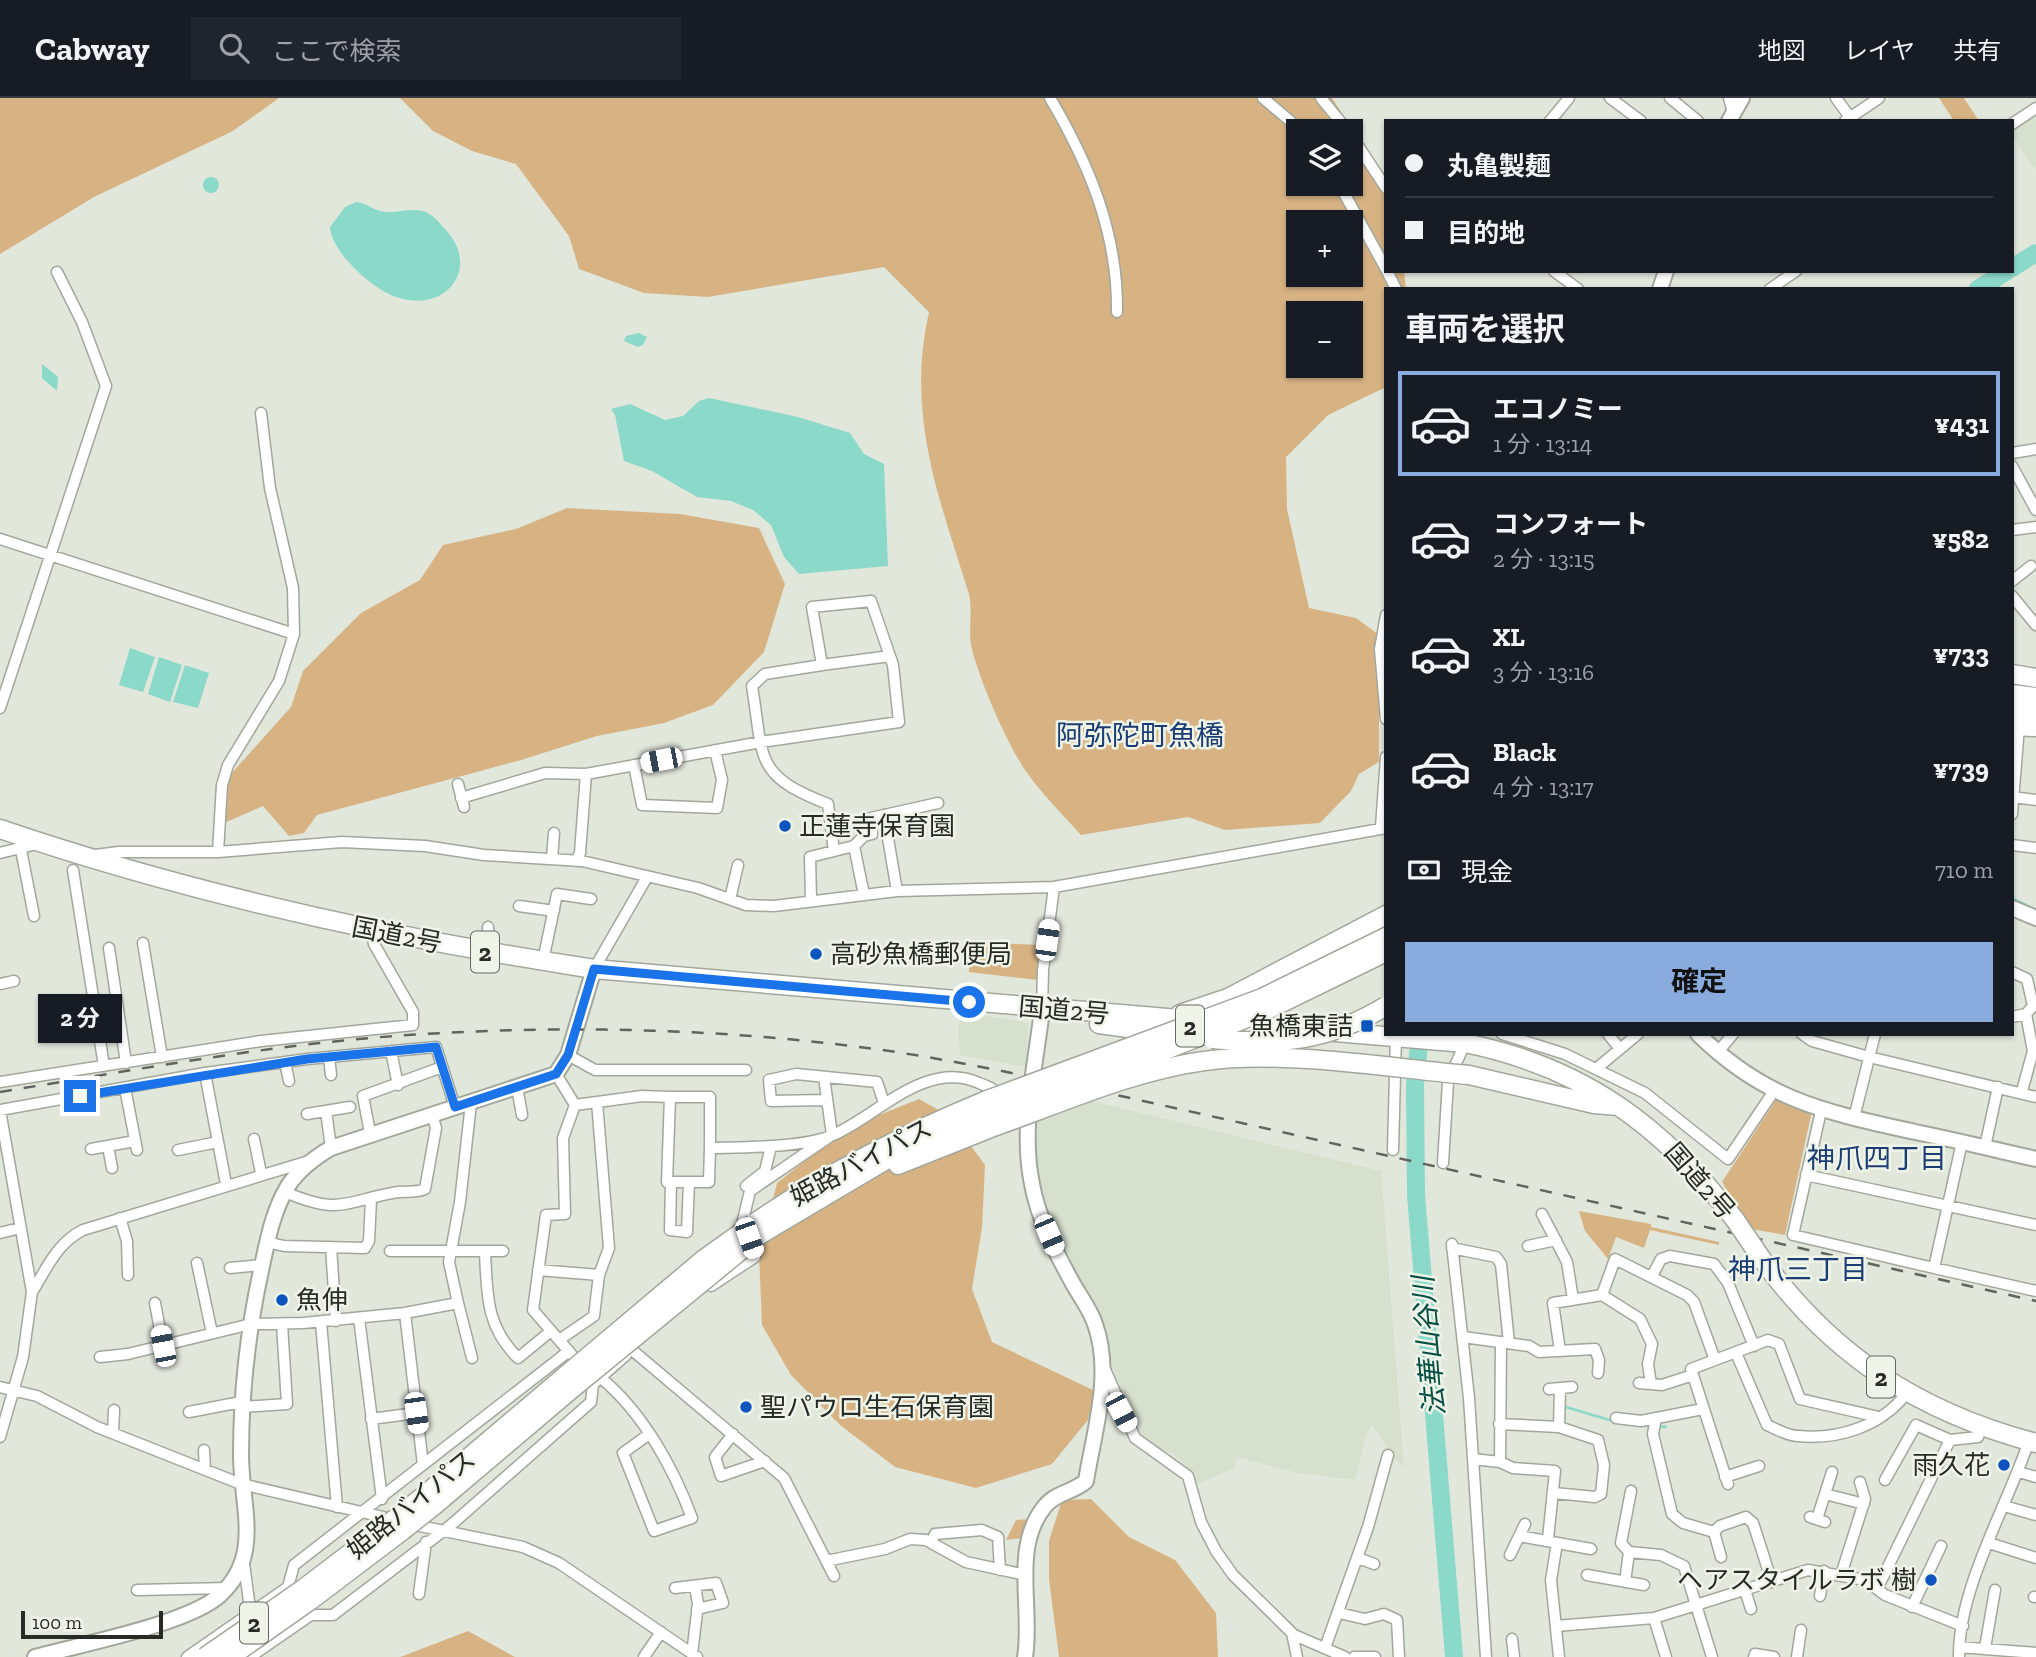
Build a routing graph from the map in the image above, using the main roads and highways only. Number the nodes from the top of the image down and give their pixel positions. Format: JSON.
{"nodes":[{"id":1,"x":2014,"y":674,"type":"edge"},
{"id":2,"x":2036,"y":678,"type":"edge"},
{"id":3,"x":2014,"y":694,"type":"edge"},
{"id":4,"x":2036,"y":697,"type":"edge"},
{"id":5,"x":2036,"y":710,"type":"edge"},
{"id":6,"x":2020,"y":722,"type":"edge"},
{"id":7,"x":0,"y":829,"type":"edge"},
{"id":8,"x":1384,"y":916,"type":"edge"},
{"id":9,"x":1384,"y":938,"type":"edge"},
{"id":10,"x":1384,"y":952,"type":"edge"},
{"id":11,"x":1384,"y":1007,"type":"edge"},
{"id":12,"x":1041,"y":1012,"type":"junction"},
{"id":13,"x":1163,"y":1018,"type":"junction"},
{"id":14,"x":1384,"y":1034,"type":"edge"},
{"id":15,"x":1407,"y":1036,"type":"edge"},
{"id":16,"x":1467,"y":1041,"type":"edge"},
{"id":17,"x":1621,"y":1106,"type":"junction"},
{"id":18,"x":992,"y":1113,"type":"junction"},
{"id":19,"x":2033,"y":1442,"type":"edge"},
{"id":20,"x":303,"y":1598,"type":"junction"},
{"id":21,"x":205,"y":1657,"type":"edge"},
{"id":22,"x":230,"y":1657,"type":"edge"}],
"edges":[{"from":1,"to":2,"type":"highway"},
{"from":3,"to":4,"type":"highway"},
{"from":5,"to":6,"type":"highway"},
{"from":7,"to":12,"type":"highway","name":"国道2号","number":"2"},
{"from":8,"to":13,"type":"highway"},
{"from":9,"to":18,"type":"highway","name":"姫路バイパス","number":"2","bridge":true},
{"from":10,"to":18,"type":"highway","name":"姫路バイパス","number":"2","bridge":true},
{"from":11,"to":12,"type":"highway","bridge":true},
{"from":12,"to":13,"type":"highway","name":"国道2号","number":"2"},
{"from":13,"to":14,"type":"highway","name":"国道2号","number":"2"},
{"from":15,"to":16,"type":"highway","name":"国道2号","number":"2"},
{"from":16,"to":17,"type":"highway","name":"国道2号","number":"2"},
{"from":17,"to":18,"type":"highway","bridge":true},
{"from":17,"to":19,"type":"highway","name":"国道2号","number":"2","bridge":true},
{"from":18,"to":20,"type":"highway","name":"姫路バイパス","number":"2","bridge":true},
{"from":20,"to":21,"type":"highway","name":"姫路バイパス","number":"2","bridge":true},
{"from":20,"to":22,"type":"highway","name":"姫路バイパス","number":"2","bridge":true}]}
